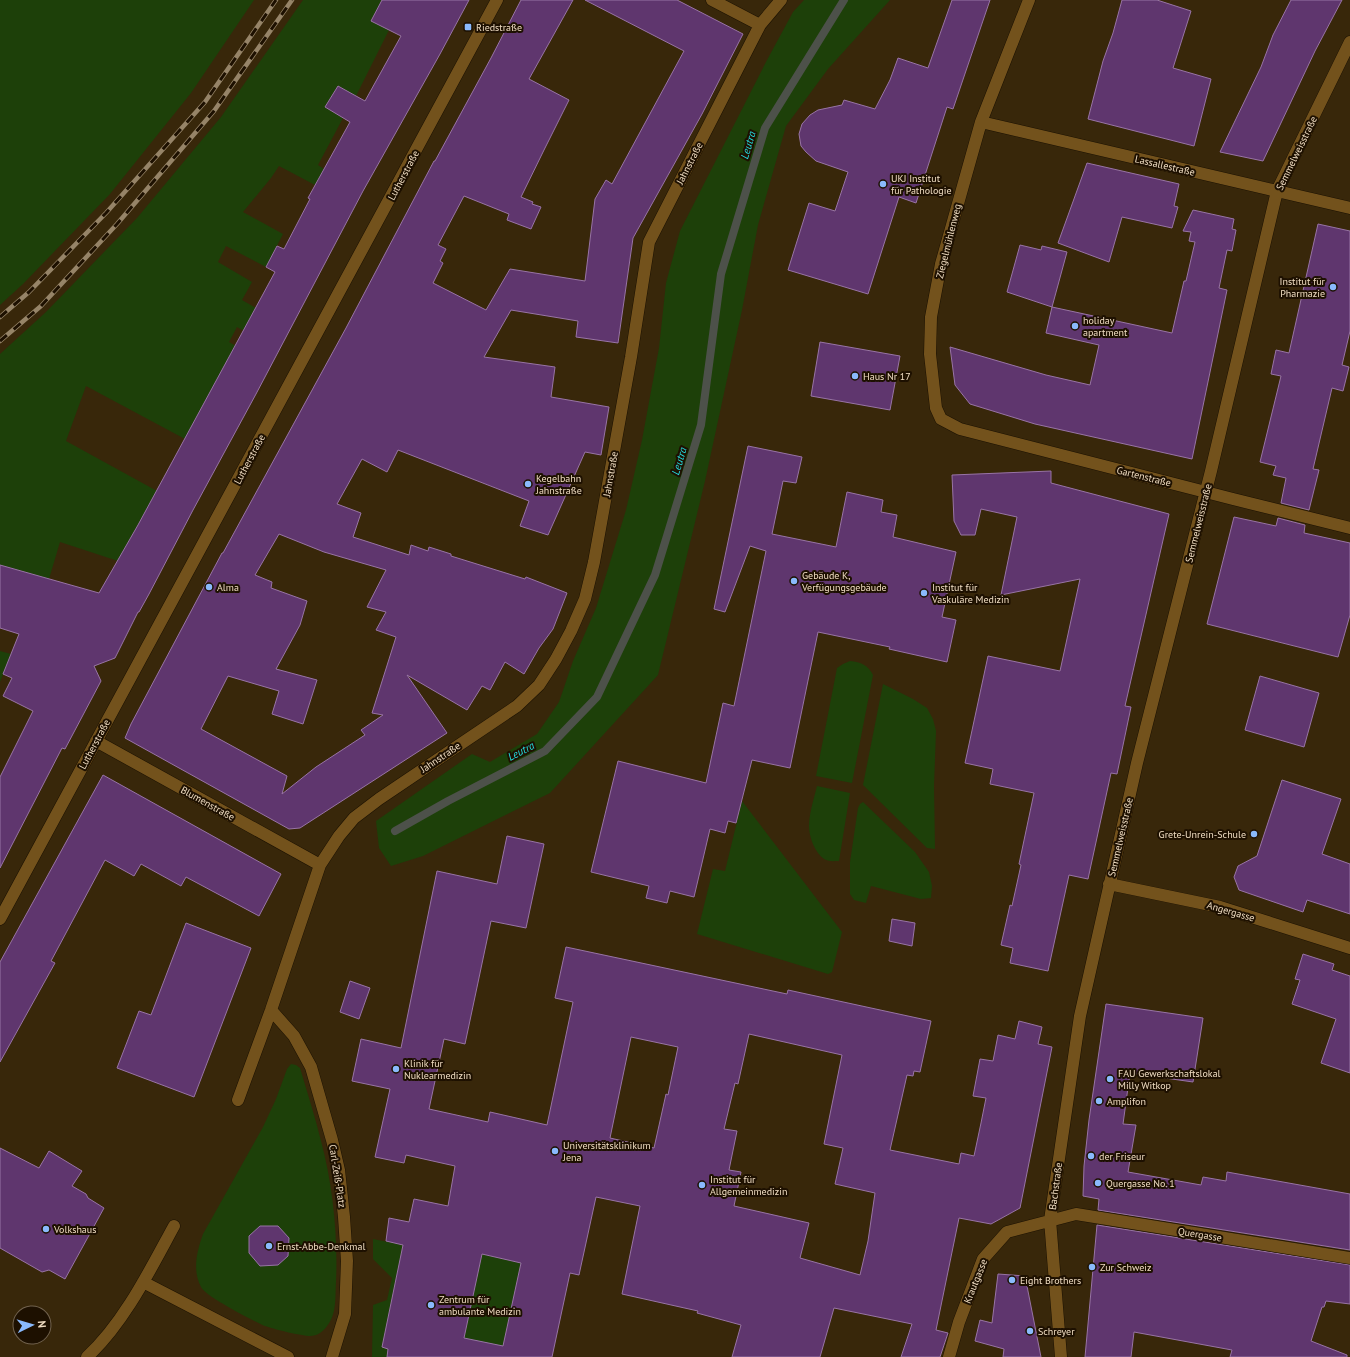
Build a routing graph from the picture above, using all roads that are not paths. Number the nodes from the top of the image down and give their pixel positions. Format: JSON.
{"nodes":[{"id":1,"x":497,"y":0,"type":"edge"},
{"id":2,"x":712,"y":0,"type":"edge"},
{"id":3,"x":781,"y":0,"type":"edge"},
{"id":4,"x":1029,"y":0,"type":"edge"},
{"id":5,"x":760,"y":25,"type":"junction"},
{"id":6,"x":1350,"y":42,"type":"edge"},
{"id":7,"x":980,"y":122,"type":"junction"},
{"id":8,"x":1277,"y":190,"type":"junction"},
{"id":9,"x":1350,"y":208,"type":"edge"},
{"id":10,"x":941,"y":419,"type":"joint"},
{"id":11,"x":1206,"y":492,"type":"junction"},
{"id":12,"x":1350,"y":528,"type":"edge"},
{"id":13,"x":96,"y":741,"type":"junction"},
{"id":14,"x":320,"y":865,"type":"junction"},
{"id":15,"x":1109,"y":884,"type":"junction"},
{"id":16,"x":0,"y":919,"type":"edge"},
{"id":17,"x":1350,"y":948,"type":"edge"},
{"id":18,"x":271,"y":1010,"type":"junction"},
{"id":19,"x":1080,"y":1016,"type":"joint"},
{"id":20,"x":238,"y":1100,"type":"dead end"},
{"id":21,"x":1050,"y":1220,"type":"junction"},
{"id":22,"x":174,"y":1226,"type":"dead end"},
{"id":23,"x":1350,"y":1258,"type":"edge"},
{"id":24,"x":143,"y":1282,"type":"junction"},
{"id":25,"x":87,"y":1357,"type":"edge"},
{"id":26,"x":288,"y":1357,"type":"edge"},
{"id":27,"x":332,"y":1357,"type":"edge"},
{"id":28,"x":949,"y":1357,"type":"edge"},
{"id":29,"x":1061,"y":1357,"type":"edge"}],
"edges":[{"from":1,"to":13,"type":"street","name":"Lutherstraße"},
{"from":2,"to":5,"type":"street"},
{"from":3,"to":5,"type":"street","name":"Jahnstraße"},
{"from":4,"to":7,"type":"street","name":"Ziegelmühlenweg"},
{"from":5,"to":14,"type":"street","name":"Jahnstraße"},
{"from":6,"to":8,"type":"street","name":"Semmelweisstraße"},
{"from":7,"to":8,"type":"street","name":"Lassallestraße"},
{"from":7,"to":10,"type":"street","name":"Ziegelmühlenweg"},
{"from":8,"to":9,"type":"street","name":"Lassallestraße"},
{"from":8,"to":11,"type":"street","name":"Semmelweisstraße"},
{"from":10,"to":11,"type":"street","name":"Gartenstraße"},
{"from":11,"to":12,"type":"street","name":"Gartenstraße"},
{"from":11,"to":15,"type":"street","name":"Semmelweisstraße"},
{"from":13,"to":14,"type":"street","name":"Blumenstraße"},
{"from":13,"to":16,"type":"street","name":"Lutherstraße"},
{"from":14,"to":18,"type":"street"},
{"from":15,"to":17,"type":"street","name":"Angergasse"},
{"from":15,"to":19,"type":"street","name":"Semmelweisstraße"},
{"from":18,"to":20,"type":"street"},
{"from":18,"to":27,"type":"street","name":"Carl-Zeiß-Platz"},
{"from":19,"to":21,"type":"street","name":"Bachstraße"},
{"from":21,"to":23,"type":"street","name":"Quergasse"},
{"from":21,"to":28,"type":"street","name":"Krautgasse"},
{"from":21,"to":29,"type":"street","name":"Bachstraße"},
{"from":22,"to":24,"type":"street"},
{"from":24,"to":25,"type":"street"},
{"from":24,"to":26,"type":"street"}]}
